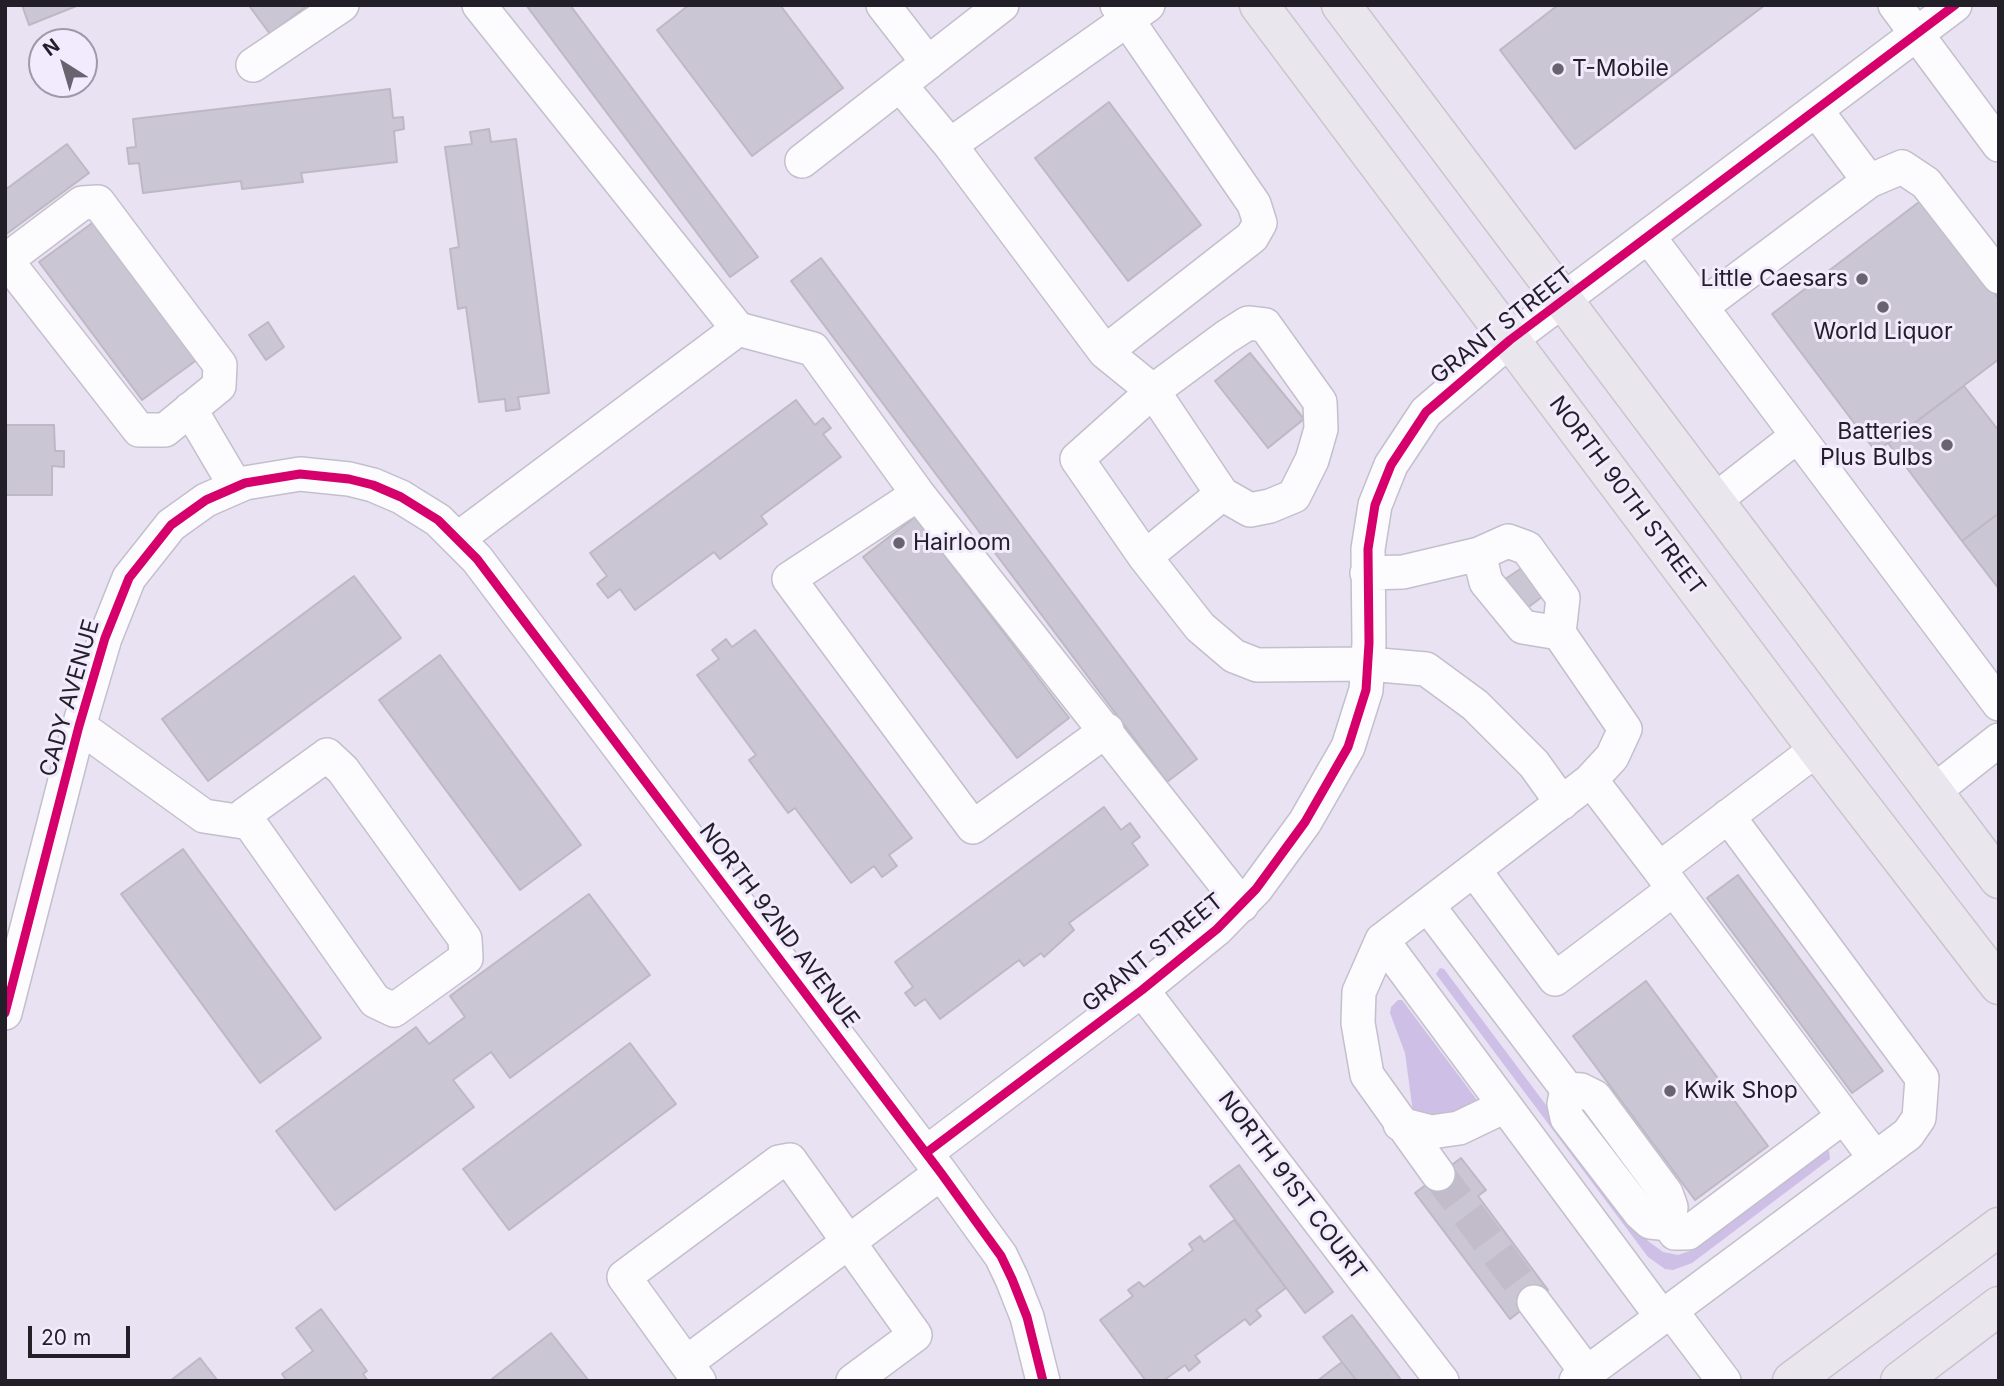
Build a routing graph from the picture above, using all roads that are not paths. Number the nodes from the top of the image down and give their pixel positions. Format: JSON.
{"nodes":[{"id":1,"x":342,"y":5,"type":"edge"},
{"id":2,"x":479,"y":5,"type":"edge"},
{"id":3,"x":883,"y":5,"type":"edge"},
{"id":4,"x":1002,"y":5,"type":"edge"},
{"id":5,"x":1259,"y":5,"type":"edge"},
{"id":6,"x":1341,"y":5,"type":"edge"},
{"id":7,"x":1895,"y":5,"type":"edge"},
{"id":8,"x":1955,"y":5,"type":"edge"},
{"id":9,"x":1131,"y":10,"type":"edge"},
{"id":10,"x":1917,"y":34,"type":"junction"},
{"id":11,"x":928,"y":63,"type":"junction"},
{"id":12,"x":253,"y":65,"type":"dead end"},
{"id":13,"x":900,"y":85,"type":"junction"},
{"id":14,"x":1988,"y":107,"type":"edge"},
{"id":15,"x":1816,"y":110,"type":"junction"},
{"id":16,"x":950,"y":145,"type":"junction"},
{"id":17,"x":1999,"y":145,"type":"edge"},
{"id":18,"x":802,"y":161,"type":"dead end"},
{"id":19,"x":1869,"y":181,"type":"junction"},
{"id":20,"x":1648,"y":236,"type":"junction"},
{"id":21,"x":6,"y":261,"type":"edge"},
{"id":22,"x":1999,"y":277,"type":"edge"},
{"id":23,"x":1563,"y":300,"type":"junction"},
{"id":24,"x":1701,"y":307,"type":"junction"},
{"id":25,"x":738,"y":329,"type":"junction"},
{"id":26,"x":1510,"y":340,"type":"junction"},
{"id":27,"x":1105,"y":352,"type":"junction"},
{"id":28,"x":1153,"y":391,"type":"junction"},
{"id":29,"x":190,"y":409,"type":"junction"},
{"id":30,"x":1797,"y":436,"type":"junction"},
{"id":31,"x":236,"y":487,"type":"junction"},
{"id":32,"x":918,"y":494,"type":"junction"},
{"id":33,"x":1222,"y":494,"type":"junction"},
{"id":34,"x":1714,"y":501,"type":"junction"},
{"id":35,"x":448,"y":529,"type":"junction"},
{"id":36,"x":1479,"y":554,"type":"junction"},
{"id":37,"x":1145,"y":557,"type":"junction"},
{"id":38,"x":1367,"y":573,"type":"junction"},
{"id":39,"x":1559,"y":633,"type":"junction"},
{"id":40,"x":1368,"y":664,"type":"junction"},
{"id":41,"x":1999,"y":704,"type":"edge"},
{"id":42,"x":79,"y":726,"type":"junction"},
{"id":43,"x":1107,"y":730,"type":"junction"},
{"id":44,"x":1999,"y":740,"type":"edge"},
{"id":45,"x":1817,"y":749,"type":"junction"},
{"id":46,"x":1933,"y":792,"type":"junction"},
{"id":47,"x":1575,"y":793,"type":"junction"},
{"id":48,"x":1728,"y":816,"type":"junction"},
{"id":49,"x":250,"y":823,"type":"junction"},
{"id":50,"x":1474,"y":870,"type":"junction"},
{"id":51,"x":1666,"y":879,"type":"junction"},
{"id":52,"x":1999,"y":879,"type":"edge"},
{"id":53,"x":1242,"y":905,"type":"junction"},
{"id":54,"x":1428,"y":905,"type":"junction"},
{"id":55,"x":17,"y":914,"type":"edge"},
{"id":56,"x":1382,"y":940,"type":"junction"},
{"id":57,"x":1999,"y":985,"type":"edge"},
{"id":58,"x":1142,"y":990,"type":"junction"},
{"id":59,"x":5,"y":1013,"type":"edge"},
{"id":60,"x":1505,"y":1106,"type":"junction"},
{"id":61,"x":1843,"y":1117,"type":"junction"},
{"id":62,"x":1400,"y":1124,"type":"junction"},
{"id":63,"x":1875,"y":1158,"type":"junction"},
{"id":64,"x":934,"y":1163,"type":"junction"},
{"id":65,"x":1438,"y":1174,"type":"tunnel mouth"},
{"id":66,"x":1999,"y":1227,"type":"edge"},
{"id":67,"x":848,"y":1241,"type":"junction"},
{"id":68,"x":1534,"y":1303,"type":"tunnel mouth"},
{"id":69,"x":1999,"y":1306,"type":"edge"},
{"id":70,"x":1666,"y":1314,"type":"junction"},
{"id":71,"x":693,"y":1372,"type":"edge"},
{"id":72,"x":1582,"y":1377,"type":"edge"},
{"id":73,"x":853,"y":1381,"type":"edge"},
{"id":74,"x":1044,"y":1381,"type":"edge"},
{"id":75,"x":1442,"y":1381,"type":"edge"},
{"id":76,"x":1724,"y":1381,"type":"edge"},
{"id":77,"x":1792,"y":1381,"type":"edge"},
{"id":78,"x":1900,"y":1381,"type":"edge"}],
"edges":[{"from":1,"to":12,"type":"street"},
{"from":2,"to":25,"type":"street"},
{"from":3,"to":11,"type":"street"},
{"from":4,"to":11,"type":"street"},
{"from":5,"to":26,"type":"main road","name":"NORTH 90TH STREET"},
{"from":6,"to":23,"type":"main road"},
{"from":7,"to":10,"type":"street"},
{"from":8,"to":10,"type":"street","name":"GRANT STREET"},
{"from":9,"to":16,"type":"street"},
{"from":9,"to":27,"type":"street"},
{"from":10,"to":14,"type":"street"},
{"from":10,"to":15,"type":"street","name":"GRANT STREET"},
{"from":11,"to":13,"type":"street"},
{"from":13,"to":16,"type":"street"},
{"from":13,"to":18,"type":"street"},
{"from":14,"to":17,"type":"street"},
{"from":15,"to":19,"type":"street"},
{"from":15,"to":20,"type":"street","name":"GRANT STREET"},
{"from":16,"to":27,"type":"street"},
{"from":19,"to":22,"type":"street"},
{"from":19,"to":24,"type":"street"},
{"from":20,"to":23,"type":"street","name":"GRANT STREET"},
{"from":20,"to":24,"type":"street"},
{"from":21,"to":29,"type":"street"},
{"from":21,"to":29,"type":"street"},
{"from":23,"to":26,"type":"street","name":"GRANT STREET"},
{"from":23,"to":34,"type":"main road"},
{"from":24,"to":30,"type":"street"},
{"from":25,"to":32,"type":"street"},
{"from":25,"to":35,"type":"street"},
{"from":26,"to":38,"type":"street","name":"GRANT STREET"},
{"from":26,"to":45,"type":"main road","name":"NORTH 90TH STREET"},
{"from":27,"to":28,"type":"street"},
{"from":28,"to":33,"type":"street"},
{"from":28,"to":33,"type":"street"},
{"from":28,"to":37,"type":"street"},
{"from":29,"to":31,"type":"street"},
{"from":30,"to":34,"type":"street"},
{"from":30,"to":41,"type":"street"},
{"from":31,"to":35,"type":"street","name":"CADY AVENUE"},
{"from":31,"to":42,"type":"street","name":"CADY AVENUE"},
{"from":32,"to":43,"type":"street"},
{"from":32,"to":43,"type":"street"},
{"from":33,"to":37,"type":"street"},
{"from":34,"to":46,"type":"main road"},
{"from":35,"to":64,"type":"street","name":"NORTH 92ND AVENUE"},
{"from":36,"to":38,"type":"street"},
{"from":36,"to":39,"type":"street"},
{"from":36,"to":39,"type":"street"},
{"from":37,"to":40,"type":"street"},
{"from":38,"to":40,"type":"street","name":"GRANT STREET"},
{"from":39,"to":47,"type":"street"},
{"from":40,"to":47,"type":"street"},
{"from":40,"to":53,"type":"street","name":"GRANT STREET"},
{"from":42,"to":49,"type":"street"},
{"from":42,"to":55,"type":"street","name":"CADY AVENUE"},
{"from":43,"to":53,"type":"street"},
{"from":44,"to":46,"type":"street"},
{"from":45,"to":48,"type":"street"},
{"from":45,"to":57,"type":"main road","name":"NORTH 90TH STREET"},
{"from":46,"to":52,"type":"main road"},
{"from":47,"to":50,"type":"street"},
{"from":47,"to":51,"type":"street"},
{"from":48,"to":51,"type":"street"},
{"from":48,"to":63,"type":"street"},
{"from":49,"to":49,"type":"street"},
{"from":50,"to":51,"type":"street"},
{"from":50,"to":54,"type":"street"},
{"from":51,"to":61,"type":"street"},
{"from":53,"to":58,"type":"street","name":"GRANT STREET"},
{"from":54,"to":56,"type":"street"},
{"from":54,"to":61,"type":"street"},
{"from":55,"to":59,"type":"street","name":"CADY AVENUE"},
{"from":56,"to":60,"type":"street"},
{"from":56,"to":62,"type":"street"},
{"from":58,"to":64,"type":"street","name":"GRANT STREET"},
{"from":58,"to":75,"type":"street","name":"NORTH 91ST COURT"},
{"from":60,"to":62,"type":"street"},
{"from":60,"to":70,"type":"street"},
{"from":61,"to":63,"type":"street"},
{"from":62,"to":65,"type":"street"},
{"from":63,"to":70,"type":"street"},
{"from":64,"to":67,"type":"street","name":"GRANT STREET"},
{"from":64,"to":74,"type":"street","name":"NORTH 92ND AVENUE"},
{"from":66,"to":77,"type":"main road"},
{"from":67,"to":71,"type":"street","name":"GRANT STREET"},
{"from":67,"to":71,"type":"street"},
{"from":67,"to":73,"type":"street"},
{"from":68,"to":72,"type":"street"},
{"from":69,"to":78,"type":"main road"},
{"from":70,"to":72,"type":"street"},
{"from":70,"to":76,"type":"street"}]}
